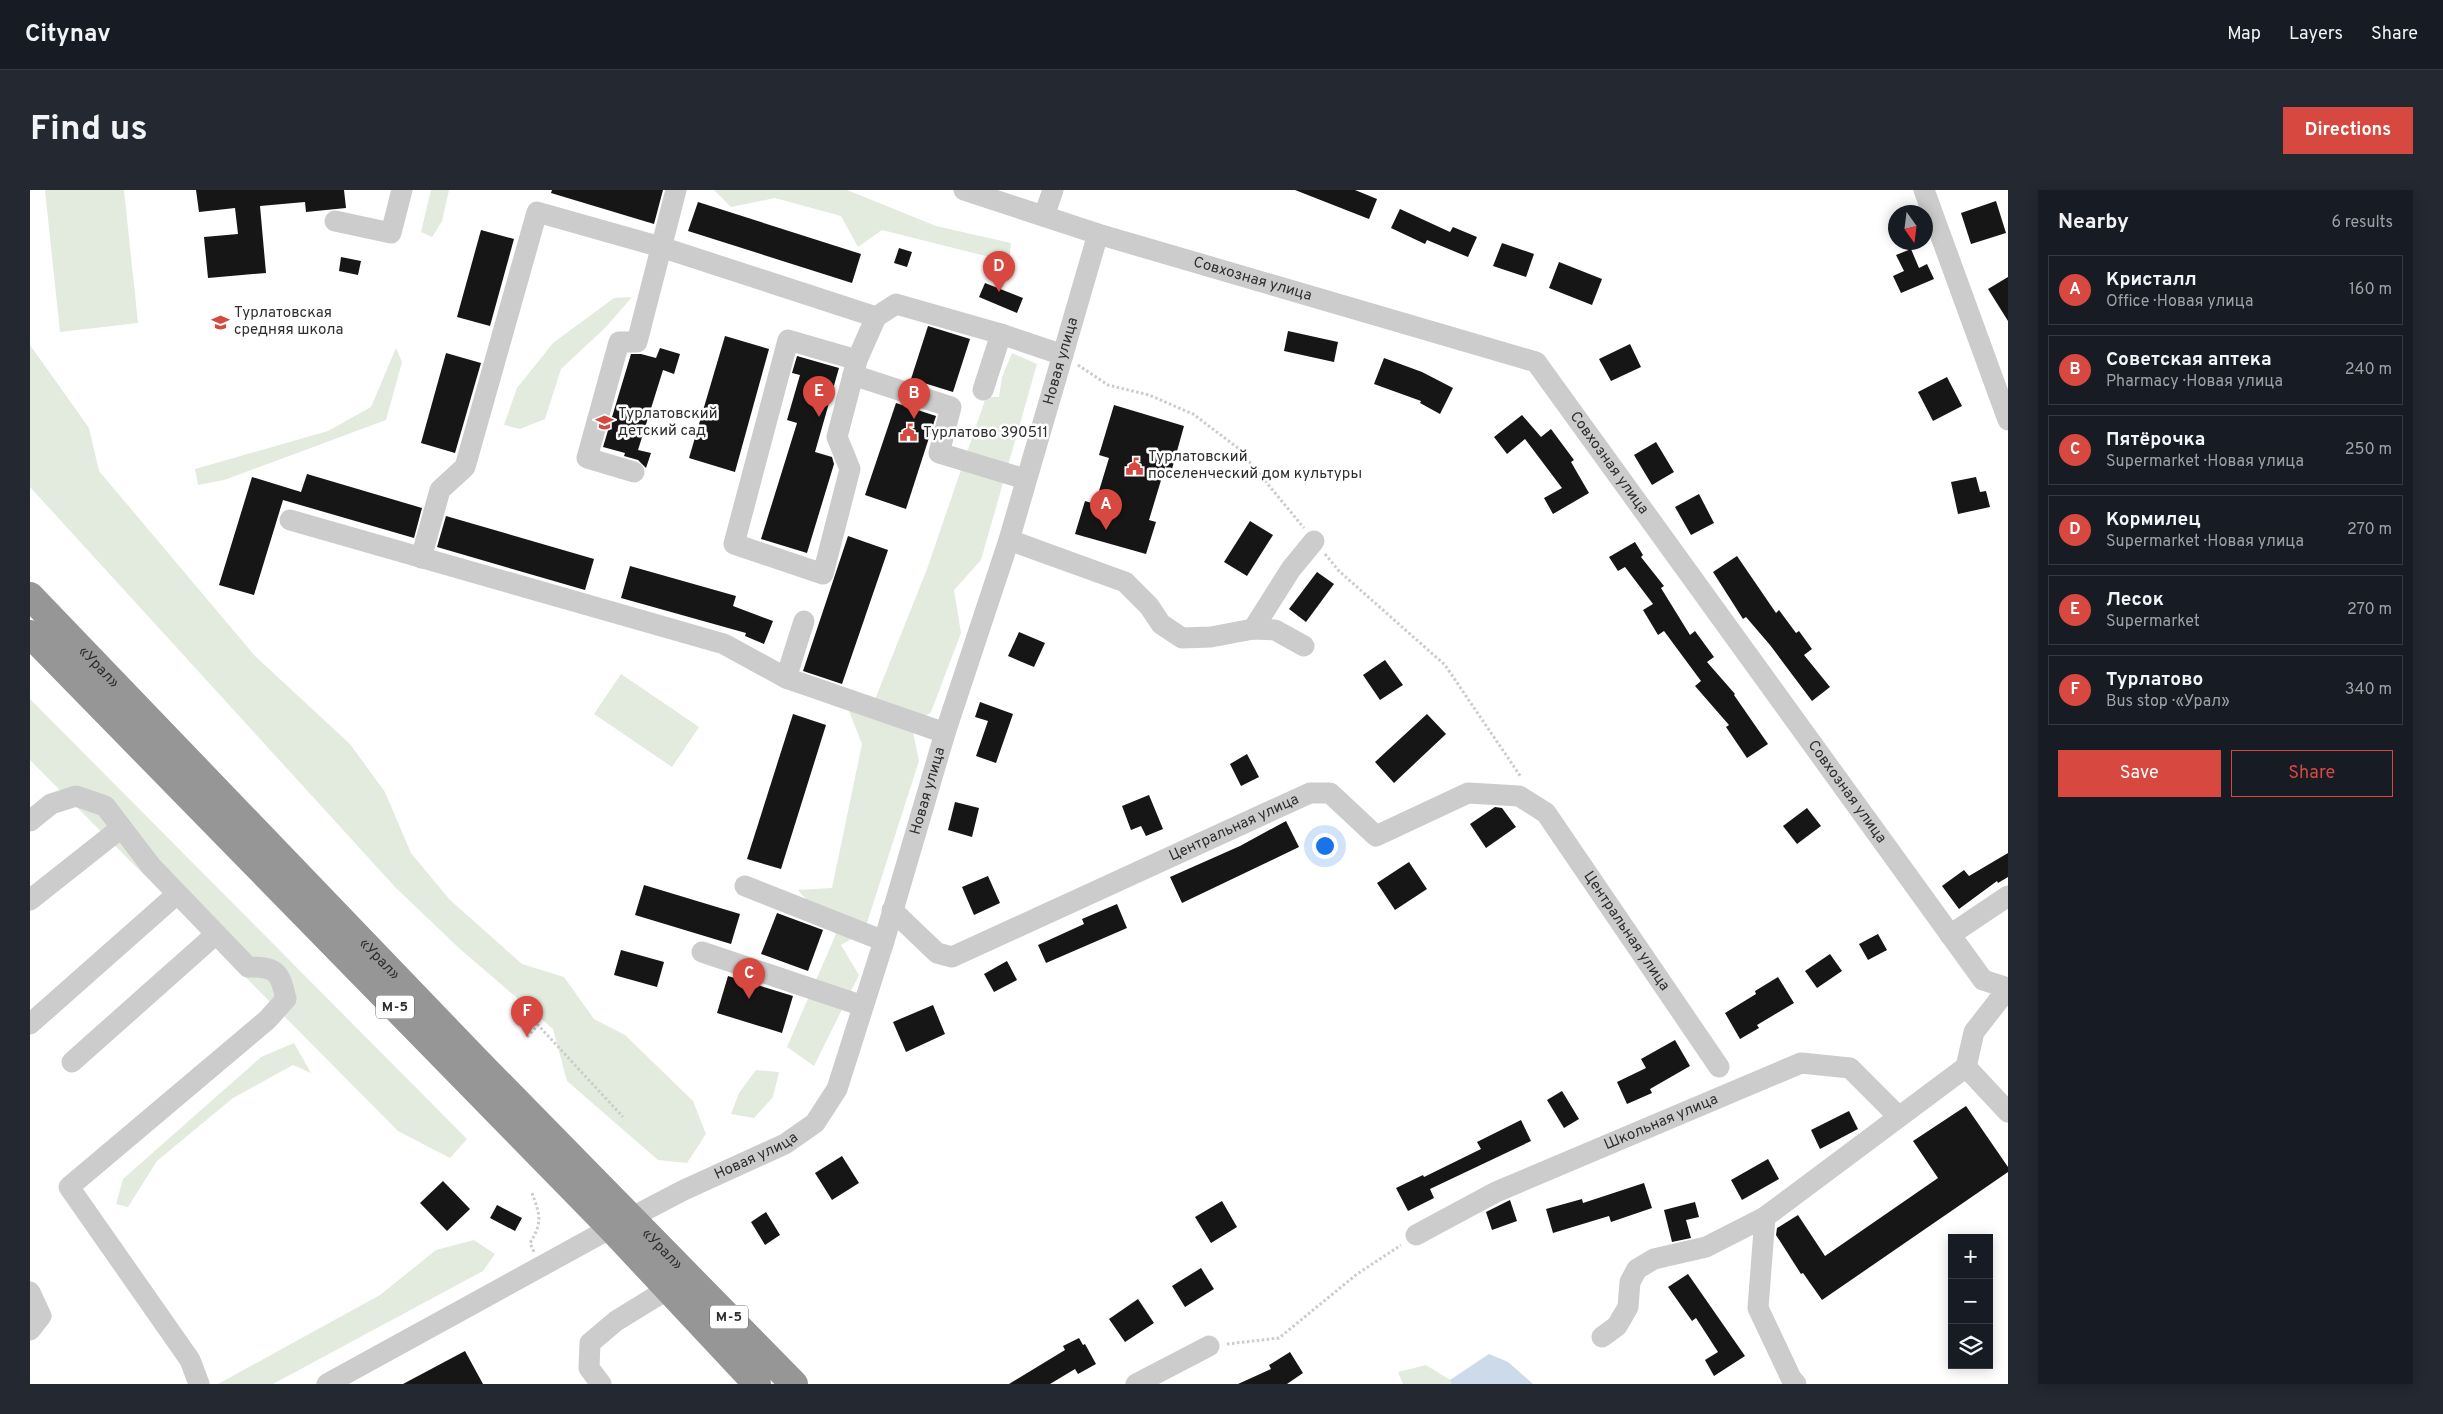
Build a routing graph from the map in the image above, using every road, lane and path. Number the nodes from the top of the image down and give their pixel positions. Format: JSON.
{"nodes":[{"id":1,"x":402,"y":190,"type":"edge"},
{"id":2,"x":676,"y":190,"type":"edge"},
{"id":3,"x":964,"y":190,"type":"edge"},
{"id":4,"x":1053,"y":190,"type":"edge"},
{"id":5,"x":1924,"y":190,"type":"edge"},
{"id":6,"x":1044,"y":216,"type":"junction"},
{"id":7,"x":335,"y":220,"type":"dead end"},
{"id":8,"x":1098,"y":234,"type":"junction"},
{"id":9,"x":661,"y":248,"type":"junction"},
{"id":10,"x":876,"y":317,"type":"junction"},
{"id":11,"x":1001,"y":334,"type":"junction"},
{"id":12,"x":1063,"y":355,"type":"junction"},
{"id":13,"x":855,"y":368,"type":"junction"},
{"id":14,"x":983,"y":390,"type":"dead end"},
{"id":15,"x":2008,"y":420,"type":"edge"},
{"id":16,"x":634,"y":472,"type":"dead end"},
{"id":17,"x":1025,"y":479,"type":"junction"},
{"id":18,"x":290,"y":520,"type":"dead end"},
{"id":19,"x":1009,"y":540,"type":"junction"},
{"id":20,"x":1314,"y":541,"type":"dead end"},
{"id":21,"x":421,"y":558,"type":"junction"},
{"id":22,"x":30,"y":596,"type":"edge"},
{"id":23,"x":804,"y":620,"type":"dead end"},
{"id":24,"x":1253,"y":629,"type":"junction"},
{"id":25,"x":30,"y":634,"type":"edge"},
{"id":26,"x":1304,"y":646,"type":"dead end"},
{"id":27,"x":786,"y":678,"type":"junction"},
{"id":28,"x":945,"y":733,"type":"junction"},
{"id":29,"x":30,"y":821,"type":"edge"},
{"id":30,"x":121,"y":828,"type":"junction"},
{"id":31,"x":745,"y":886,"type":"dead end"},
{"id":32,"x":177,"y":894,"type":"junction"},
{"id":33,"x":2008,"y":896,"type":"edge"},
{"id":34,"x":30,"y":900,"type":"edge"},
{"id":35,"x":892,"y":910,"type":"junction"},
{"id":36,"x":216,"y":934,"type":"junction"},
{"id":37,"x":1950,"y":935,"type":"junction"},
{"id":38,"x":884,"y":941,"type":"junction"},
{"id":39,"x":702,"y":952,"type":"dead end"},
{"id":40,"x":2008,"y":988,"type":"edge"},
{"id":41,"x":2008,"y":992,"type":"edge"},
{"id":42,"x":863,"y":1006,"type":"junction"},
{"id":43,"x":30,"y":1024,"type":"edge"},
{"id":44,"x":527,"y":1037,"type":"dead end"},
{"id":45,"x":72,"y":1062,"type":"dead end"},
{"id":46,"x":1719,"y":1066,"type":"dead end"},
{"id":47,"x":1966,"y":1067,"type":"junction"},
{"id":48,"x":2008,"y":1112,"type":"edge"},
{"id":49,"x":623,"y":1117,"type":"dead end"},
{"id":50,"x":1899,"y":1117,"type":"junction"},
{"id":51,"x":532,"y":1193,"type":"dead end"},
{"id":52,"x":667,"y":1200,"type":"junction"},
{"id":53,"x":1765,"y":1217,"type":"junction"},
{"id":54,"x":621,"y":1223,"type":"junction"},
{"id":55,"x":1416,"y":1235,"type":"joint"},
{"id":56,"x":664,"y":1250,"type":"junction"},
{"id":57,"x":541,"y":1266,"type":"junction"},
{"id":58,"x":668,"y":1289,"type":"junction"},
{"id":59,"x":30,"y":1292,"type":"edge"},
{"id":60,"x":30,"y":1330,"type":"edge"},
{"id":61,"x":1602,"y":1337,"type":"dead end"},
{"id":62,"x":1209,"y":1346,"type":"joint"},
{"id":63,"x":199,"y":1384,"type":"edge"},
{"id":64,"x":327,"y":1384,"type":"edge"},
{"id":65,"x":601,"y":1384,"type":"edge"},
{"id":66,"x":757,"y":1384,"type":"edge"},
{"id":67,"x":794,"y":1384,"type":"edge"},
{"id":68,"x":1136,"y":1384,"type":"edge"},
{"id":69,"x":1796,"y":1384,"type":"edge"}],
"edges":[{"from":1,"to":7,"type":"street"},
{"from":2,"to":9,"type":"street"},
{"from":3,"to":6,"type":"street","name":"Совхозная улица"},
{"from":4,"to":6,"type":"street"},
{"from":5,"to":15,"type":"street"},
{"from":6,"to":8,"type":"street","name":"Совхозная улица"},
{"from":8,"to":12,"type":"street","name":"Новая улица"},
{"from":8,"to":37,"type":"street","name":"Совхозная улица"},
{"from":9,"to":10,"type":"street"},
{"from":9,"to":16,"type":"street"},
{"from":9,"to":21,"type":"street"},
{"from":10,"to":11,"type":"street"},
{"from":10,"to":13,"type":"street"},
{"from":11,"to":12,"type":"street"},
{"from":11,"to":14,"type":"street"},
{"from":12,"to":17,"type":"street","name":"Новая улица"},
{"from":13,"to":13,"type":"street"},
{"from":13,"to":17,"type":"street"},
{"from":17,"to":19,"type":"street","name":"Новая улица"},
{"from":18,"to":21,"type":"street"},
{"from":19,"to":24,"type":"street"},
{"from":19,"to":28,"type":"street","name":"Новая улица"},
{"from":20,"to":24,"type":"street"},
{"from":21,"to":27,"type":"street"},
{"from":22,"to":54,"type":"highway","name":"«Урал»","number":"М-5"},
{"from":23,"to":27,"type":"street"},
{"from":24,"to":26,"type":"street"},
{"from":25,"to":54,"type":"highway","name":"«Урал»","number":"М-5"},
{"from":27,"to":28,"type":"street"},
{"from":28,"to":35,"type":"street","name":"Новая улица"},
{"from":29,"to":30,"type":"street"},
{"from":30,"to":32,"type":"street"},
{"from":30,"to":34,"type":"street"},
{"from":31,"to":38,"type":"street"},
{"from":32,"to":36,"type":"street"},
{"from":32,"to":43,"type":"street"},
{"from":33,"to":37,"type":"street"},
{"from":35,"to":38,"type":"street","name":"Новая улица"},
{"from":35,"to":46,"type":"street","name":"Центральная улица"},
{"from":36,"to":45,"type":"street"},
{"from":36,"to":63,"type":"street"},
{"from":37,"to":40,"type":"street","name":"Совхозная улица"},
{"from":38,"to":42,"type":"street","name":"Новая улица"},
{"from":39,"to":42,"type":"street"},
{"from":41,"to":47,"type":"street"},
{"from":42,"to":52,"type":"street","name":"Новая улица"},
{"from":44,"to":49,"type":"path"},
{"from":47,"to":48,"type":"street"},
{"from":47,"to":50,"type":"street"},
{"from":50,"to":53,"type":"street"},
{"from":50,"to":55,"type":"street","name":"Школьная улица"},
{"from":51,"to":57,"type":"path"},
{"from":52,"to":54,"type":"street","name":"Новая улица"},
{"from":52,"to":56,"type":"street"},
{"from":53,"to":61,"type":"street"},
{"from":53,"to":69,"type":"street"},
{"from":54,"to":56,"type":"highway","name":"«Урал»","number":"М-5"},
{"from":54,"to":57,"type":"street","name":"Новая улица"},
{"from":54,"to":58,"type":"highway","name":"«Урал»","number":"М-5"},
{"from":55,"to":62,"type":"path"},
{"from":56,"to":67,"type":"highway","name":"«Урал»","number":"М-5"},
{"from":57,"to":64,"type":"street","name":"Новая улица"},
{"from":58,"to":65,"type":"street"},
{"from":58,"to":66,"type":"highway","name":"«Урал»","number":"М-5"},
{"from":59,"to":60,"type":"street"},
{"from":62,"to":68,"type":"street"}]}
